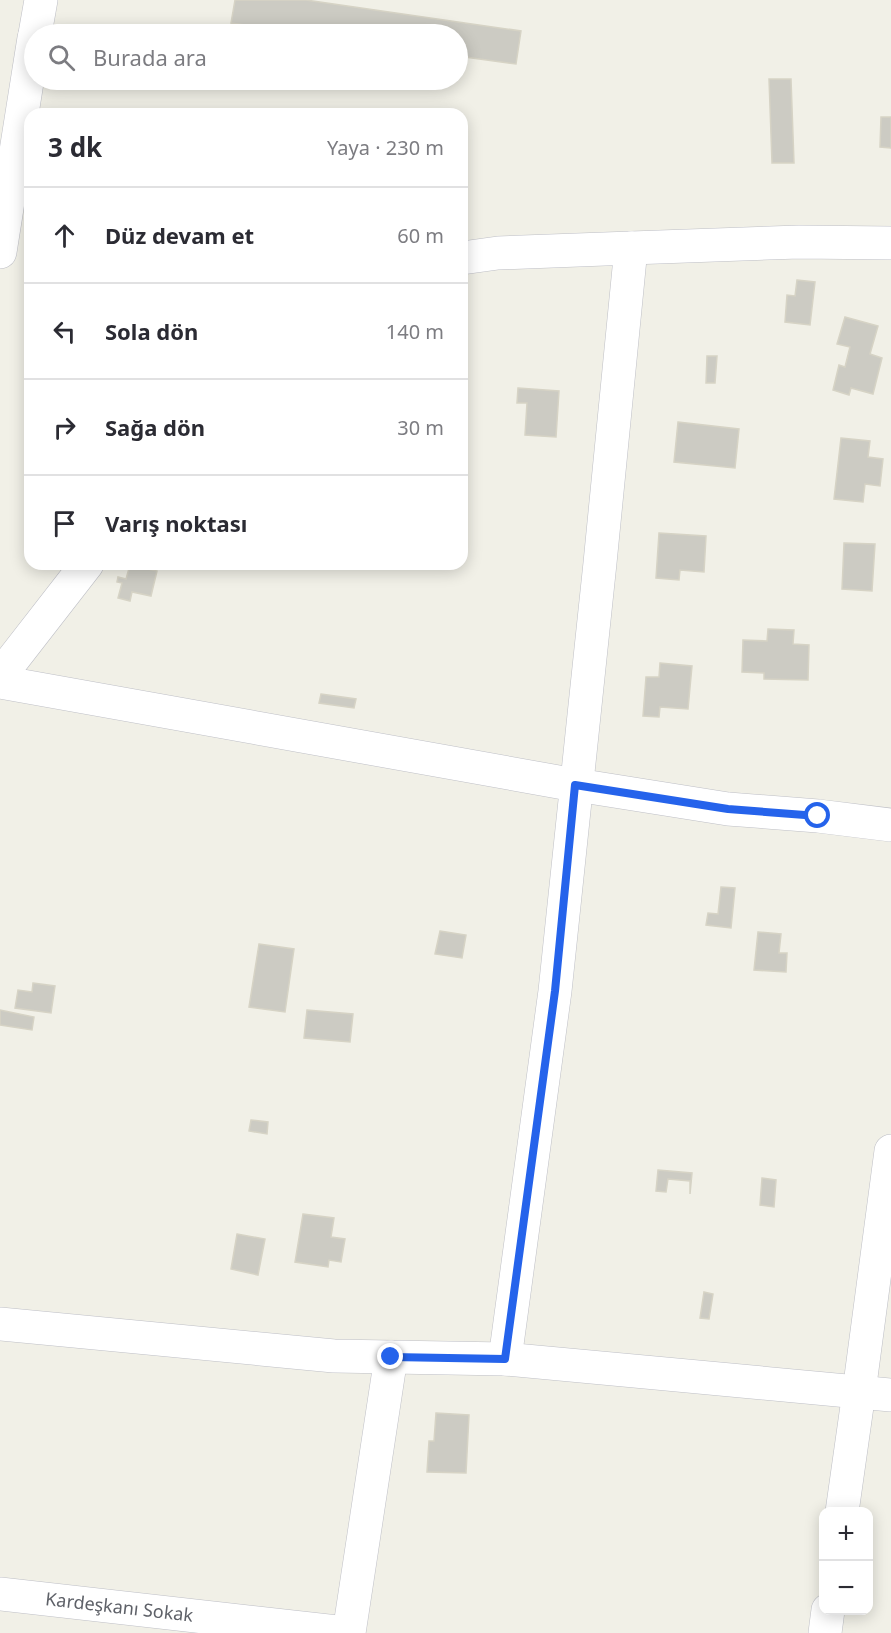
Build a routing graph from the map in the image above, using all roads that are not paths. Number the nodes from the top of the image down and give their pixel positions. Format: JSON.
{"nodes":[{"id":1,"x":41,"y":0,"type":"edge"},
{"id":2,"x":37,"y":24,"type":"edge"},
{"id":3,"x":26,"y":90,"type":"edge"},
{"id":4,"x":891,"y":243,"type":"edge"},
{"id":5,"x":631,"y":248,"type":"junction"},
{"id":6,"x":0,"y":252,"type":"edge"},
{"id":7,"x":468,"y":257,"type":"edge"},
{"id":8,"x":82,"y":570,"type":"edge"},
{"id":9,"x":0,"y":676,"type":"edge"},
{"id":10,"x":0,"y":682,"type":"edge"},
{"id":11,"x":575,"y":785,"type":"junction"},
{"id":12,"x":891,"y":825,"type":"edge"},
{"id":13,"x":891,"y":1151,"type":"edge"},
{"id":14,"x":0,"y":1324,"type":"edge"},
{"id":15,"x":391,"y":1357,"type":"junction"},
{"id":16,"x":505,"y":1359,"type":"junction"},
{"id":17,"x":875,"y":1394,"type":"edge"},
{"id":18,"x":843,"y":1507,"type":"edge"},
{"id":19,"x":0,"y":1594,"type":"edge"},
{"id":20,"x":827,"y":1615,"type":"edge"},
{"id":21,"x":347,"y":1633,"type":"edge"},
{"id":22,"x":825,"y":1633,"type":"edge"}],
"edges":[{"from":1,"to":2,"type":"street"},
{"from":3,"to":6,"type":"street"},
{"from":4,"to":5,"type":"street"},
{"from":5,"to":7,"type":"street"},
{"from":5,"to":11,"type":"street"},
{"from":8,"to":9,"type":"street"},
{"from":10,"to":11,"type":"street"},
{"from":11,"to":12,"type":"street"},
{"from":11,"to":16,"type":"street"},
{"from":13,"to":17,"type":"street"},
{"from":14,"to":15,"type":"street"},
{"from":15,"to":16,"type":"street"},
{"from":15,"to":21,"type":"street"},
{"from":16,"to":17,"type":"street"},
{"from":17,"to":18,"type":"street"},
{"from":19,"to":21,"type":"street","name":"Kardeşkanı Sokak"},
{"from":20,"to":22,"type":"street"}]}
